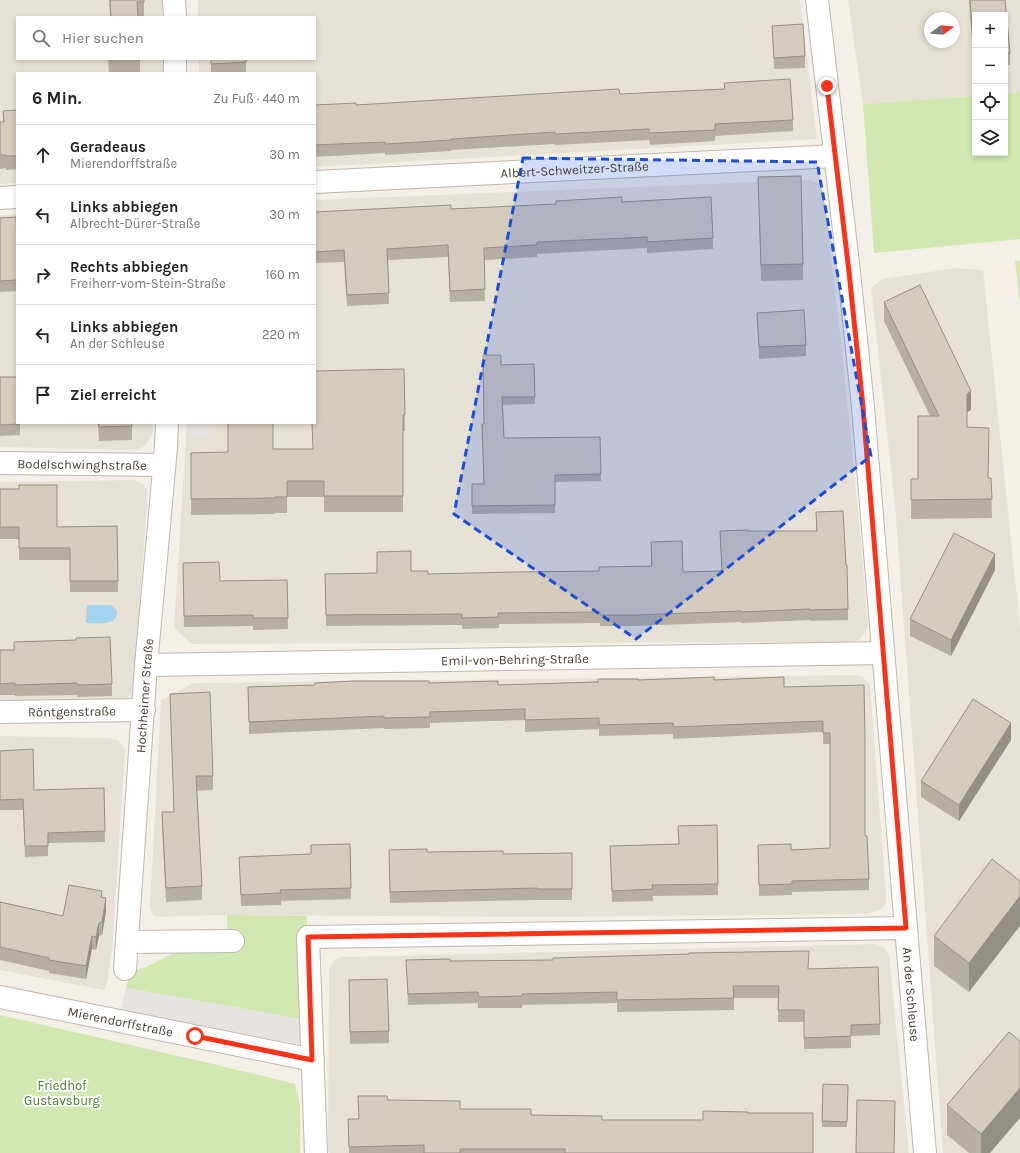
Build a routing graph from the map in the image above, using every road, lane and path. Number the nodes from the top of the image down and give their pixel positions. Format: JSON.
{"nodes":[{"id":1,"x":174,"y":0,"type":"edge"},
{"id":2,"x":817,"y":0,"type":"edge"},
{"id":3,"x":175,"y":16,"type":"edge"},
{"id":4,"x":175,"y":60,"type":"edge"},
{"id":5,"x":175,"y":72,"type":"edge"},
{"id":6,"x":835,"y":156,"type":"junction"},
{"id":7,"x":316,"y":182,"type":"edge"},
{"id":8,"x":16,"y":197,"type":"edge"},
{"id":9,"x":0,"y":198,"type":"edge"},
{"id":10,"x":167,"y":424,"type":"edge"},
{"id":11,"x":0,"y":463,"type":"edge"},
{"id":12,"x":164,"y":465,"type":"junction"},
{"id":13,"x":883,"y":653,"type":"junction"},
{"id":14,"x":146,"y":665,"type":"junction"},
{"id":15,"x":144,"y":710,"type":"junction"},
{"id":16,"x":0,"y":712,"type":"edge"},
{"id":17,"x":906,"y":928,"type":"junction"},
{"id":18,"x":233,"y":941,"type":"dead end"},
{"id":19,"x":128,"y":942,"type":"junction"},
{"id":20,"x":125,"y":969,"type":"dead end"},
{"id":21,"x":0,"y":997,"type":"edge"},
{"id":22,"x":312,"y":1060,"type":"junction"},
{"id":23,"x":316,"y":1153,"type":"edge"},
{"id":24,"x":925,"y":1153,"type":"edge"}],
"edges":[{"from":1,"to":3,"type":"street"},
{"from":2,"to":6,"type":"street","name":"An der Schleuse"},
{"from":4,"to":5,"type":"street"},
{"from":6,"to":7,"type":"street","name":"Albert-Schweitzer-Straße"},
{"from":6,"to":13,"type":"street","name":"An der Schleuse"},
{"from":8,"to":9,"type":"street"},
{"from":10,"to":12,"type":"street","name":"Hochheimer Straße"},
{"from":11,"to":12,"type":"street","name":"Bodelschwinghstraße"},
{"from":12,"to":14,"type":"street","name":"Hochheimer Straße"},
{"from":13,"to":14,"type":"street","name":"Emil-von-Behring-Straße"},
{"from":13,"to":17,"type":"street","name":"An der Schleuse"},
{"from":14,"to":15,"type":"street","name":"Hochheimer Straße"},
{"from":15,"to":16,"type":"street","name":"Röntgenstraße"},
{"from":15,"to":19,"type":"street","name":"Hochheimer Straße"},
{"from":17,"to":22,"type":"street"},
{"from":17,"to":24,"type":"street","name":"An der Schleuse"},
{"from":18,"to":19,"type":"street"},
{"from":19,"to":20,"type":"street","name":"Hochheimer Straße"},
{"from":21,"to":22,"type":"street","name":"Mierendorffstraße"},
{"from":22,"to":23,"type":"street"}]}
